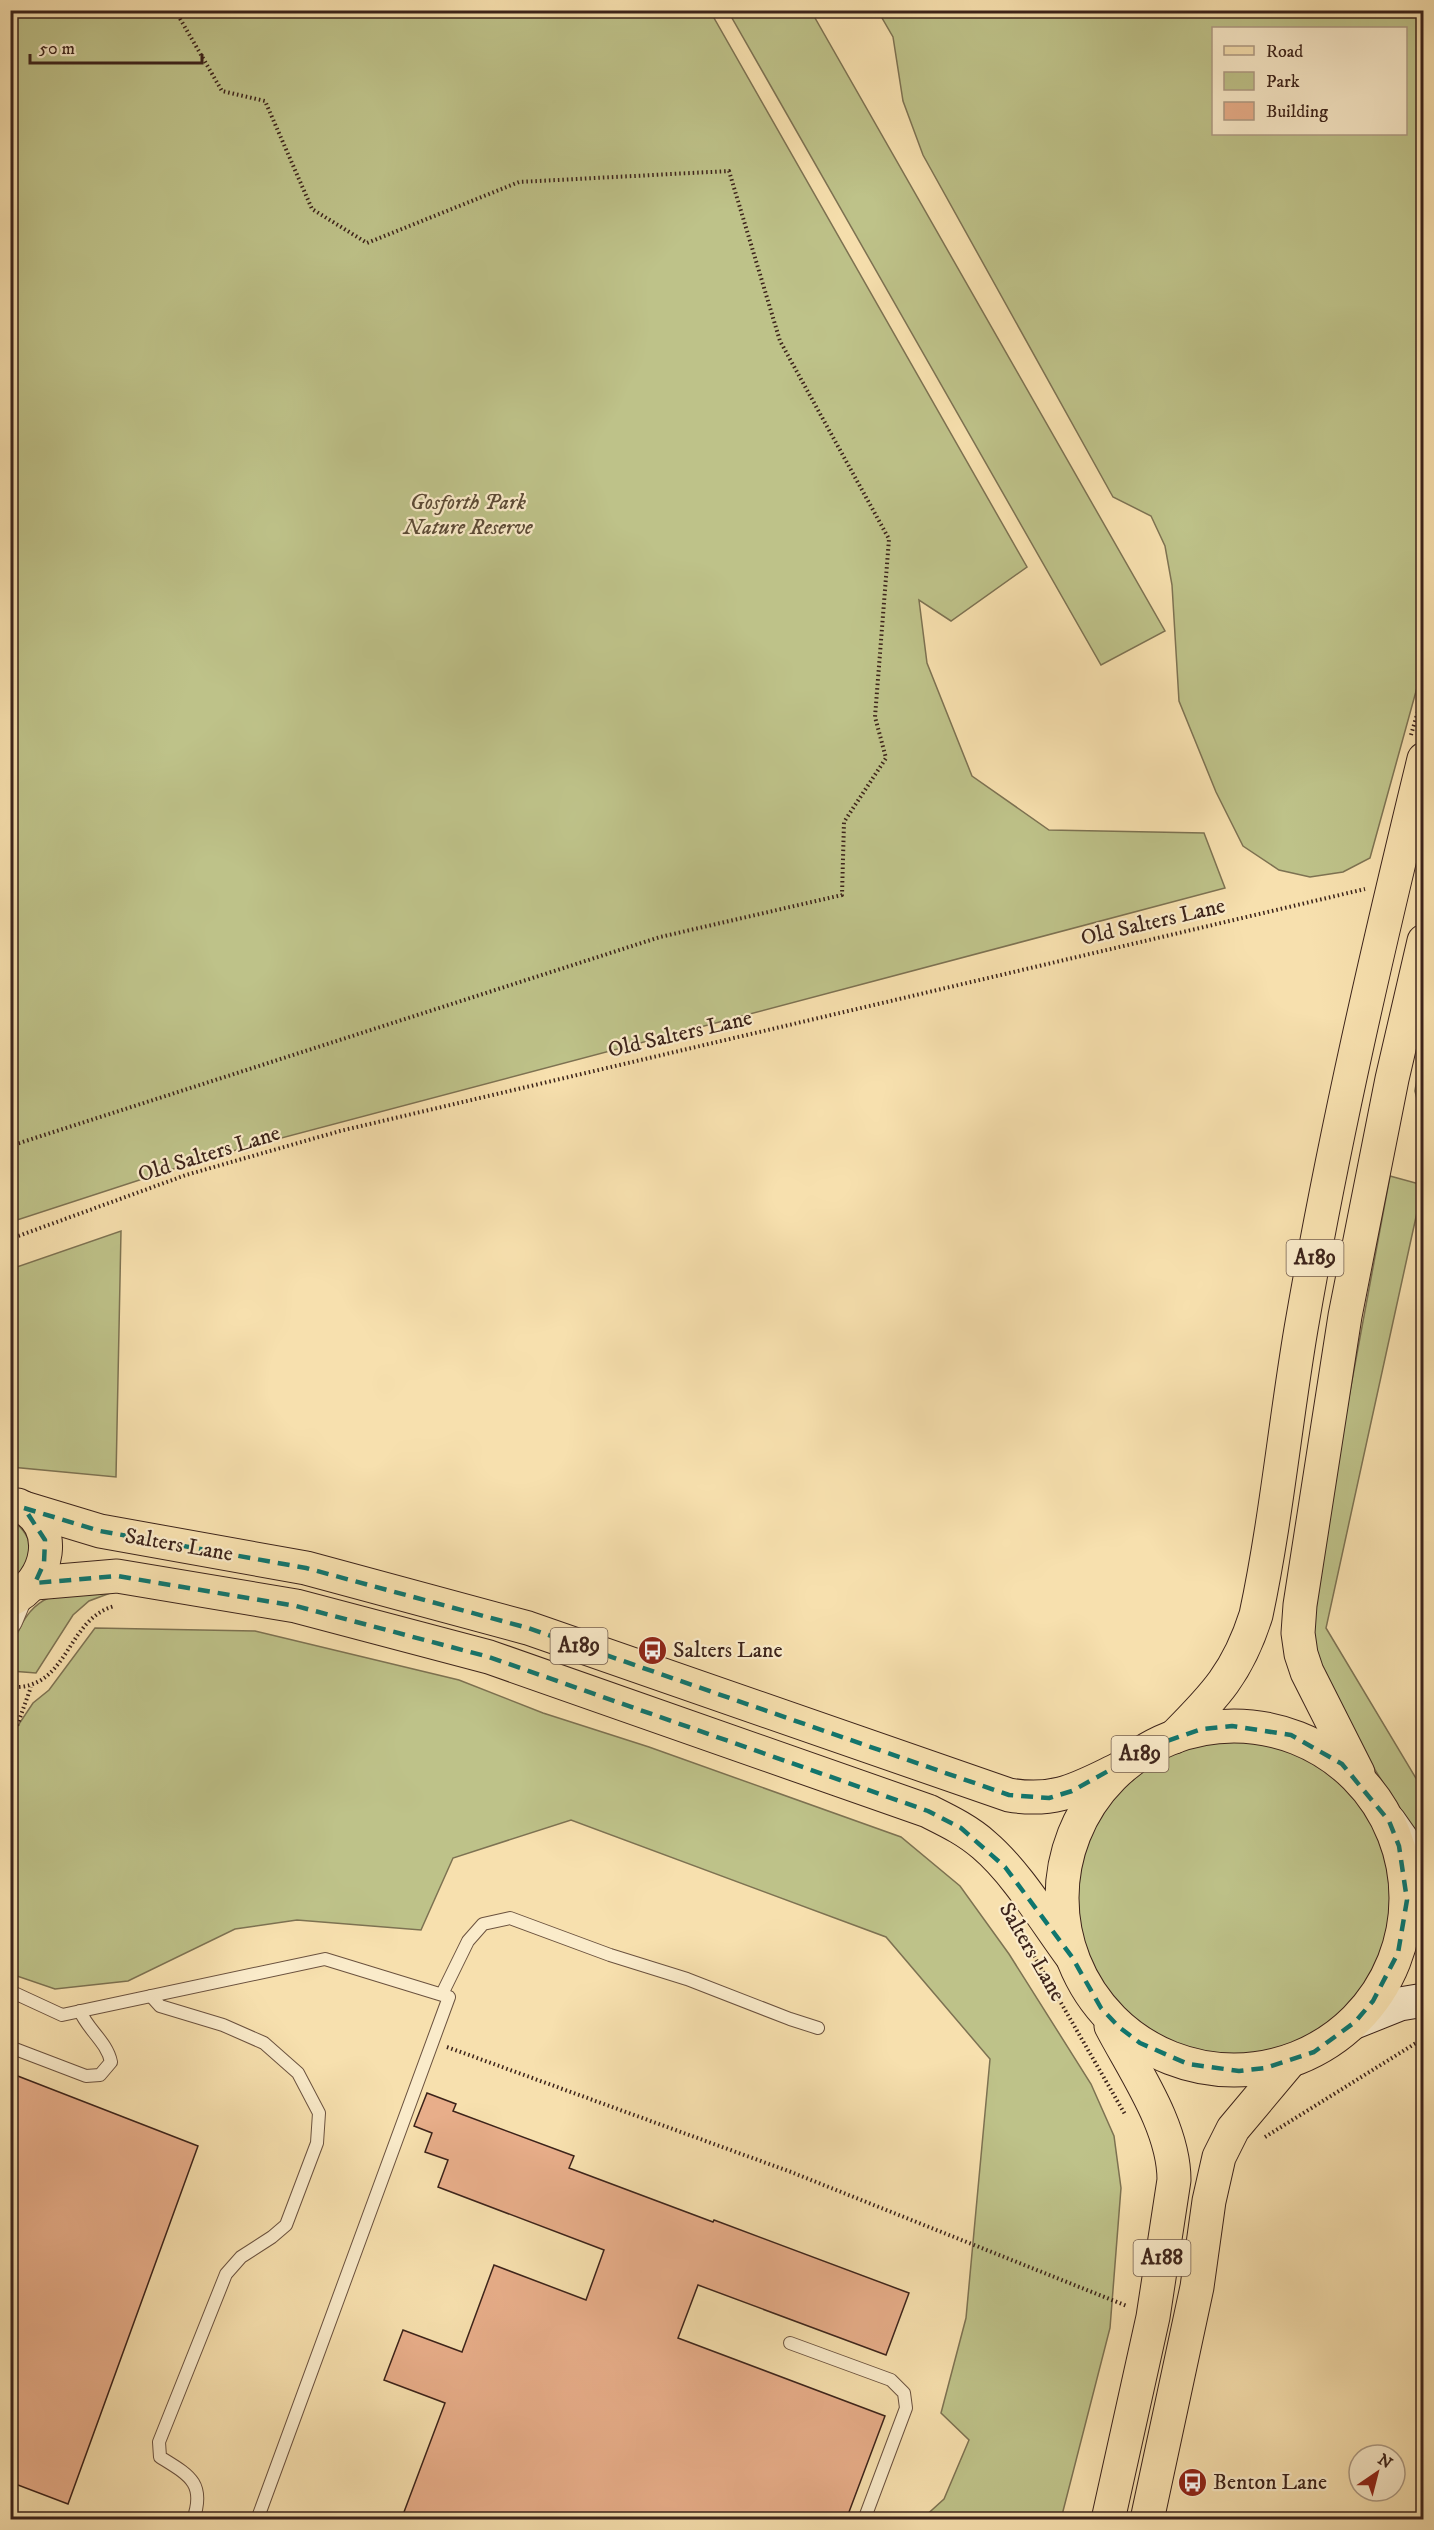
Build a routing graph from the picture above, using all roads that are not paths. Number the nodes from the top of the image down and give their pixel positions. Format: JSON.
{"nodes":[{"id":1,"x":1424,"y":759,"type":"edge"},
{"id":2,"x":1424,"y":941,"type":"edge"},
{"id":3,"x":17,"y":1505,"type":"edge"},
{"id":4,"x":19,"y":1600,"type":"edge"},
{"id":5,"x":1174,"y":1737,"type":"junction"},
{"id":6,"x":1121,"y":1768,"type":"junction"},
{"id":7,"x":1364,"y":1785,"type":"junction"},
{"id":8,"x":1389,"y":1821,"type":"junction"},
{"id":9,"x":1424,"y":1871,"type":"edge"},
{"id":10,"x":1072,"y":1957,"type":"junction"},
{"id":11,"x":10,"y":1991,"type":"edge"},
{"id":12,"x":441,"y":1994,"type":"junction"},
{"id":13,"x":151,"y":1996,"type":"junction"},
{"id":14,"x":1424,"y":2000,"type":"edge"},
{"id":15,"x":1101,"y":2008,"type":"junction"},
{"id":16,"x":80,"y":2011,"type":"junction"},
{"id":17,"x":1355,"y":2022,"type":"junction"},
{"id":18,"x":818,"y":2028,"type":"dead end"},
{"id":19,"x":10,"y":2047,"type":"edge"},
{"id":20,"x":1290,"y":2061,"type":"junction"},
{"id":21,"x":790,"y":2343,"type":"dead end"},
{"id":22,"x":193,"y":2520,"type":"edge"},
{"id":23,"x":256,"y":2520,"type":"edge"},
{"id":24,"x":864,"y":2520,"type":"edge"},
{"id":25,"x":1108,"y":2520,"type":"edge"},
{"id":26,"x":1147,"y":2520,"type":"edge"}],
"edges":[{"from":1,"to":5,"type":"main road","number":"A189"},
{"from":2,"to":7,"type":"main road","number":"A189"},
{"from":3,"to":4,"type":"main road","number":"A189"},
{"from":3,"to":6,"type":"main road","name":"Salters Lane","number":"A189"},
{"from":4,"to":10,"type":"main road","name":"Salters Lane","number":"A189"},
{"from":5,"to":6,"type":"main road","number":"A189"},
{"from":5,"to":7,"type":"main road","number":"A189"},
{"from":6,"to":10,"type":"main road","number":"A189"},
{"from":7,"to":8,"type":"main road","number":"A189"},
{"from":8,"to":9,"type":"main road"},
{"from":8,"to":17,"type":"main road","number":"A189"},
{"from":10,"to":15,"type":"main road","number":"A189"},
{"from":11,"to":16,"type":"lane"},
{"from":12,"to":13,"type":"lane"},
{"from":12,"to":18,"type":"lane"},
{"from":12,"to":23,"type":"lane"},
{"from":13,"to":16,"type":"lane"},
{"from":13,"to":22,"type":"lane"},
{"from":14,"to":17,"type":"main road"},
{"from":15,"to":20,"type":"main road","number":"A189"},
{"from":15,"to":25,"type":"main road","number":"A188"},
{"from":16,"to":19,"type":"lane"},
{"from":17,"to":20,"type":"main road","number":"A189"},
{"from":20,"to":26,"type":"main road","number":"A188"},
{"from":21,"to":24,"type":"lane"}]}
